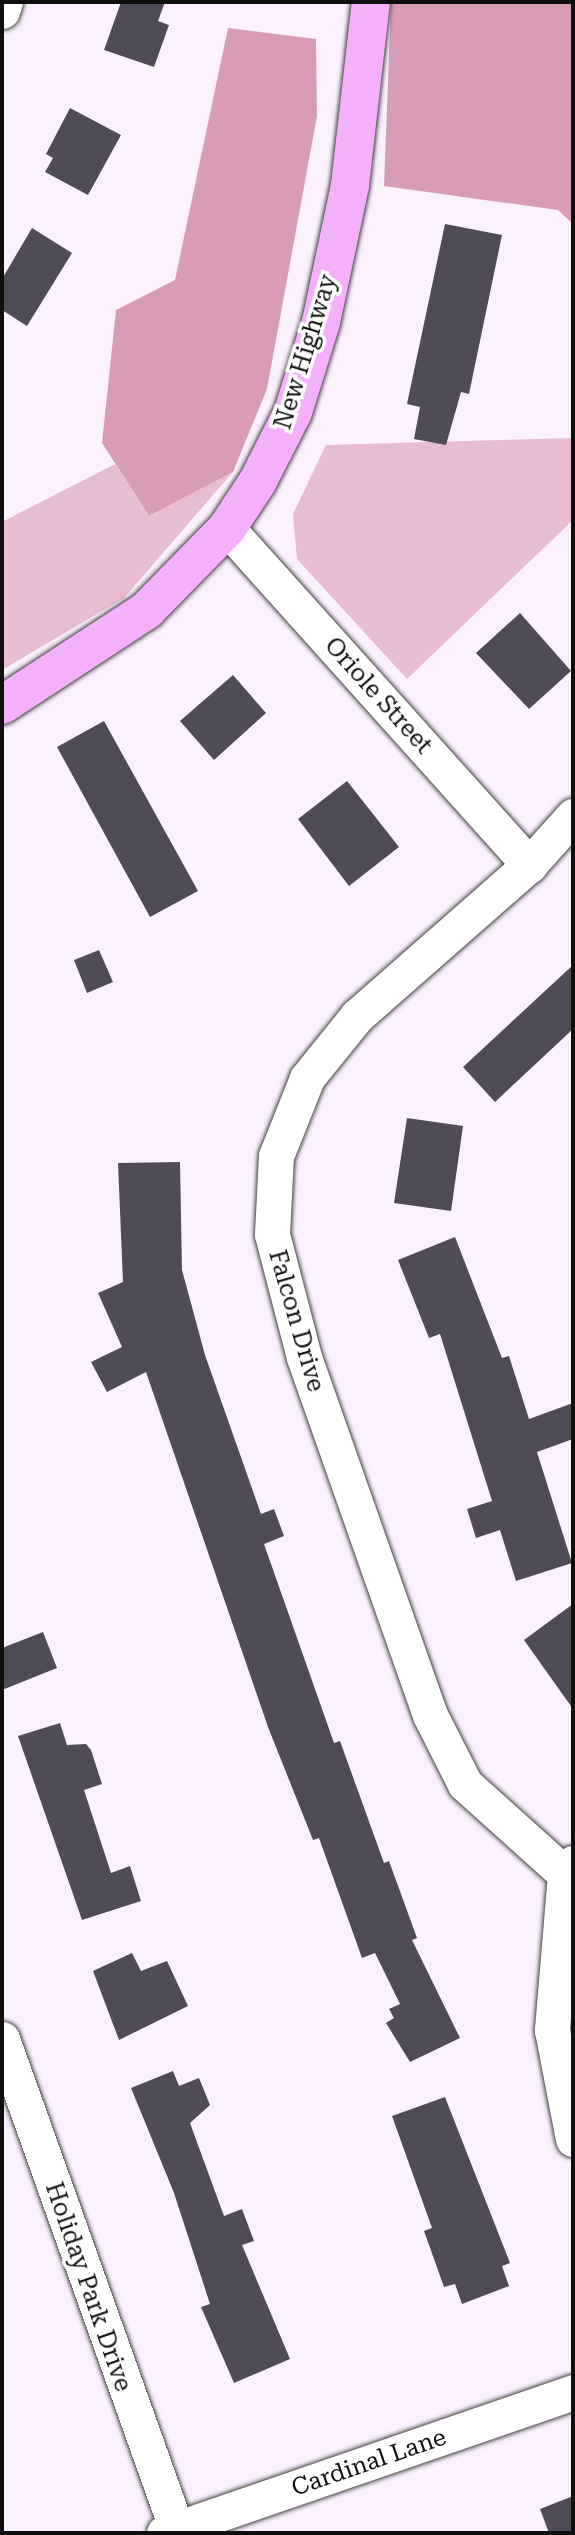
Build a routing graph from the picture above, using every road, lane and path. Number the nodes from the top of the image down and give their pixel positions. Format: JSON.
{"nodes":[{"id":1,"x":5,"y":2,"type":"edge"},
{"id":2,"x":371,"y":2,"type":"edge"},
{"id":3,"x":2,"y":11,"type":"edge"},
{"id":4,"x":227,"y":528,"type":"junction"},
{"id":5,"x":2,"y":705,"type":"edge"},
{"id":6,"x":573,"y":816,"type":"edge"},
{"id":7,"x":529,"y":865,"type":"junction"},
{"id":8,"x":569,"y":1869,"type":"edge"},
{"id":9,"x":2,"y":2039,"type":"edge"},
{"id":10,"x":573,"y":2139,"type":"edge"},
{"id":11,"x":573,"y":2392,"type":"edge"},
{"id":12,"x":173,"y":2532,"type":"edge"}],
"edges":[{"from":1,"to":3,"type":"street"},
{"from":2,"to":4,"type":"street","name":"New Highway"},
{"from":4,"to":5,"type":"street","name":"New Highway"},
{"from":4,"to":7,"type":"street","name":"Oriole Street"},
{"from":6,"to":7,"type":"street","name":"Falcon Drive"},
{"from":7,"to":8,"type":"street","name":"Falcon Drive"},
{"from":8,"to":10,"type":"street"},
{"from":9,"to":12,"type":"street","name":"Holiday Park Drive"},
{"from":11,"to":12,"type":"street","name":"Cardinal Lane"}]}
